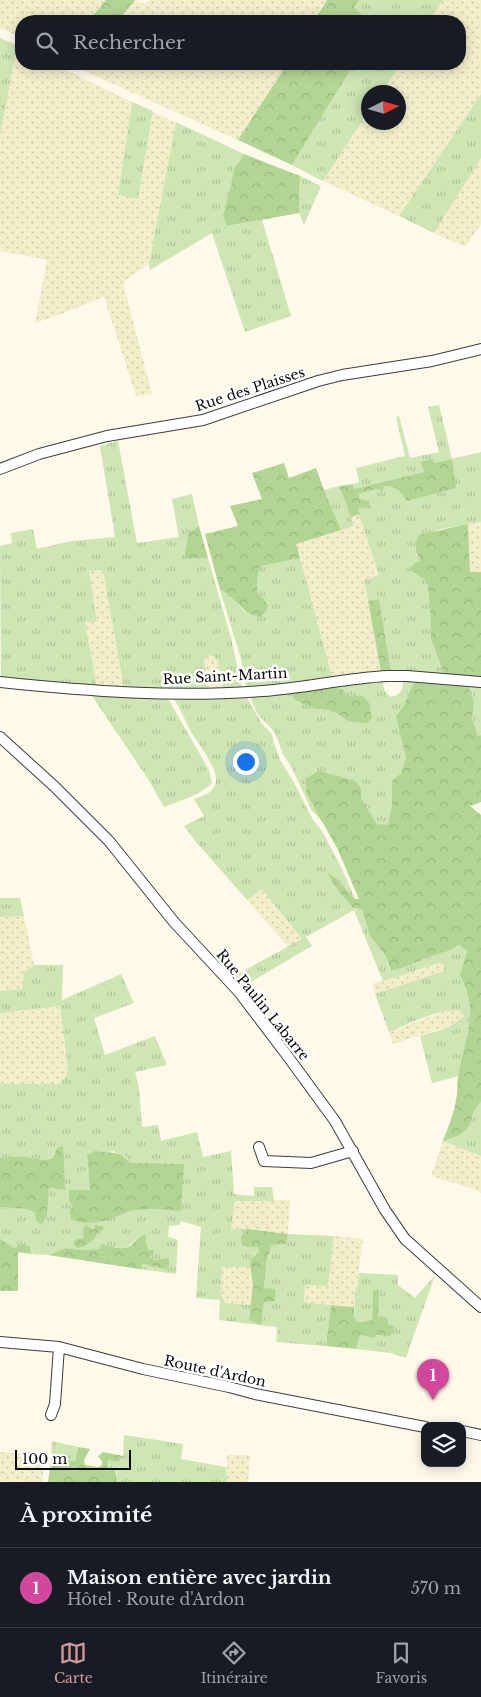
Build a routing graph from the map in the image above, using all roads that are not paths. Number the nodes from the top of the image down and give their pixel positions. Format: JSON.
{"nodes":[{"id":1,"x":481,"y":349,"type":"edge"},
{"id":2,"x":0,"y":469,"type":"edge"},
{"id":3,"x":0,"y":682,"type":"edge"},
{"id":4,"x":481,"y":682,"type":"edge"},
{"id":5,"x":0,"y":737,"type":"edge"},
{"id":6,"x":259,"y":1148,"type":"dead end"},
{"id":7,"x":353,"y":1151,"type":"junction"},
{"id":8,"x":481,"y":1307,"type":"edge"},
{"id":9,"x":0,"y":1342,"type":"edge"},
{"id":10,"x":59,"y":1347,"type":"junction"},
{"id":11,"x":51,"y":1415,"type":"dead end"},
{"id":12,"x":421,"y":1426,"type":"edge"},
{"id":13,"x":466,"y":1432,"type":"edge"},
{"id":14,"x":481,"y":1435,"type":"edge"}],
"edges":[{"from":1,"to":2,"type":"street","name":"Rue des Plaisses"},
{"from":3,"to":4,"type":"street","name":"Rue Saint-Martin"},
{"from":5,"to":7,"type":"street","name":"Rue Paulin Labarre"},
{"from":6,"to":7,"type":"street"},
{"from":7,"to":8,"type":"street","name":"Rue Paulin Labarre"},
{"from":9,"to":10,"type":"street","name":"Route d'Ardon"},
{"from":10,"to":11,"type":"street"},
{"from":10,"to":12,"type":"street","name":"Route d'Ardon"},
{"from":13,"to":14,"type":"street"}]}
